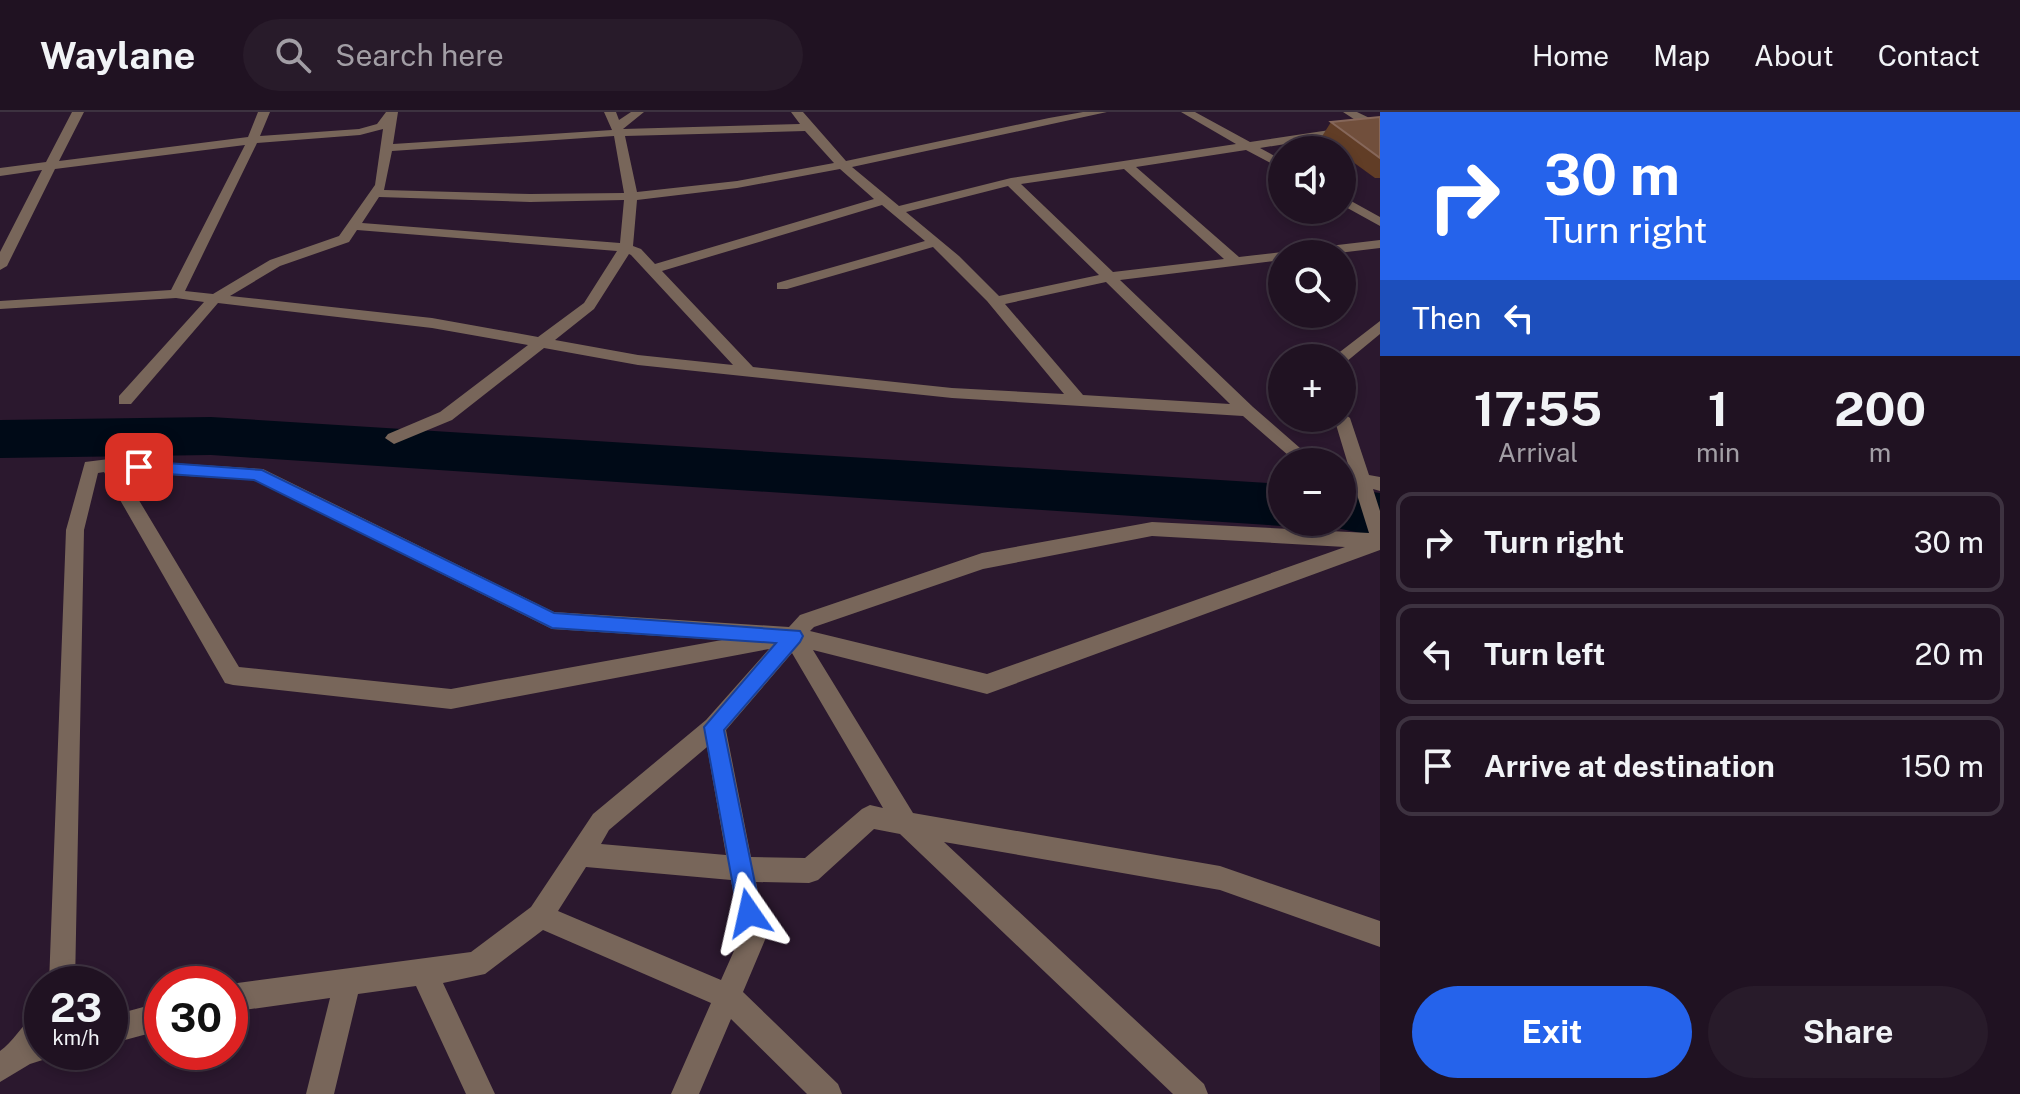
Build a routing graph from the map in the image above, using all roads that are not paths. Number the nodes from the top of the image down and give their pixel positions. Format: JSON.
{"nodes":[{"id":1,"x":78,"y":112,"type":"edge"},
{"id":2,"x":264,"y":112,"type":"edge"},
{"id":3,"x":610,"y":112,"type":"edge"},
{"id":4,"x":638,"y":112,"type":"edge"},
{"id":5,"x":797,"y":112,"type":"edge"},
{"id":6,"x":1101,"y":112,"type":"edge"},
{"id":7,"x":1187,"y":112,"type":"edge"},
{"id":8,"x":1349,"y":112,"type":"edge"},
{"id":9,"x":392,"y":114,"type":"edge"},
{"id":10,"x":1377,"y":126,"type":"edge"},
{"id":11,"x":807,"y":127,"type":"junction"},
{"id":12,"x":618,"y":130,"type":"junction"},
{"id":13,"x":253,"y":140,"type":"junction"},
{"id":14,"x":1249,"y":146,"type":"junction"},
{"id":15,"x":386,"y":148,"type":"junction"},
{"id":16,"x":1268,"y":157,"type":"edge"},
{"id":17,"x":51,"y":164,"type":"junction"},
{"id":18,"x":1126,"y":164,"type":"junction"},
{"id":19,"x":841,"y":166,"type":"junction"},
{"id":20,"x":0,"y":172,"type":"edge"},
{"id":21,"x":1011,"y":182,"type":"junction"},
{"id":22,"x":376,"y":193,"type":"junction"},
{"id":23,"x":631,"y":195,"type":"junction"},
{"id":24,"x":882,"y":201,"type":"junction"},
{"id":25,"x":1356,"y":208,"type":"edge"},
{"id":26,"x":894,"y":211,"type":"junction"},
{"id":27,"x":1380,"y":222,"type":"edge"},
{"id":28,"x":353,"y":226,"type":"junction"},
{"id":29,"x":935,"y":242,"type":"junction"},
{"id":30,"x":1380,"y":244,"type":"edge"},
{"id":31,"x":1356,"y":247,"type":"edge"},
{"id":32,"x":626,"y":248,"type":"junction"},
{"id":33,"x":1268,"y":257,"type":"edge"},
{"id":34,"x":1235,"y":261,"type":"junction"},
{"id":35,"x":0,"y":266,"type":"edge"},
{"id":36,"x":654,"y":269,"type":"junction"},
{"id":37,"x":1110,"y":277,"type":"junction"},
{"id":38,"x":782,"y":286,"type":"dead end"},
{"id":39,"x":176,"y":294,"type":"junction"},
{"id":40,"x":214,"y":299,"type":"junction"},
{"id":41,"x":997,"y":301,"type":"junction"},
{"id":42,"x":0,"y":305,"type":"edge"},
{"id":43,"x":1380,"y":326,"type":"edge"},
{"id":44,"x":543,"y":343,"type":"junction"},
{"id":45,"x":1356,"y":345,"type":"edge"},
{"id":46,"x":748,"y":371,"type":"junction"},
{"id":47,"x":125,"y":400,"type":"dead end"},
{"id":48,"x":1078,"y":400,"type":"junction"},
{"id":49,"x":1247,"y":411,"type":"junction"},
{"id":50,"x":1348,"y":432,"type":"edge"},
{"id":51,"x":394,"y":438,"type":"dead end"},
{"id":52,"x":1291,"y":448,"type":"edge"},
{"id":53,"x":109,"y":465,"type":"junction"},
{"id":54,"x":1368,"y":483,"type":"edge"},
{"id":55,"x":1380,"y":541,"type":"edge"},
{"id":56,"x":793,"y":636,"type":"junction"},
{"id":57,"x":714,"y":727,"type":"junction"},
{"id":58,"x":906,"y":823,"type":"junction"},
{"id":59,"x":580,"y":854,"type":"junction"},
{"id":60,"x":741,"y":869,"type":"junction"},
{"id":61,"x":540,"y":916,"type":"junction"},
{"id":62,"x":1380,"y":934,"type":"edge"},
{"id":63,"x":63,"y":966,"type":"edge"},
{"id":64,"x":423,"y":971,"type":"junction"},
{"id":65,"x":347,"y":982,"type":"junction"},
{"id":66,"x":248,"y":996,"type":"edge"},
{"id":67,"x":727,"y":996,"type":"junction"},
{"id":68,"x":320,"y":1094,"type":"edge"},
{"id":69,"x":481,"y":1094,"type":"edge"},
{"id":70,"x":685,"y":1094,"type":"edge"},
{"id":71,"x":828,"y":1094,"type":"edge"},
{"id":72,"x":1194,"y":1094,"type":"edge"}],
"edges":[{"from":1,"to":17,"type":"street"},
{"from":2,"to":13,"type":"street"},
{"from":3,"to":12,"type":"street"},
{"from":4,"to":12,"type":"street"},
{"from":5,"to":11,"type":"street"},
{"from":6,"to":19,"type":"street"},
{"from":7,"to":14,"type":"street"},
{"from":8,"to":10,"type":"street"},
{"from":9,"to":13,"type":"street"},
{"from":9,"to":15,"type":"street"},
{"from":10,"to":14,"type":"street"},
{"from":11,"to":12,"type":"street"},
{"from":11,"to":19,"type":"street"},
{"from":12,"to":15,"type":"street"},
{"from":12,"to":23,"type":"street"},
{"from":13,"to":17,"type":"street"},
{"from":13,"to":39,"type":"street"},
{"from":14,"to":16,"type":"street"},
{"from":14,"to":18,"type":"street"},
{"from":15,"to":22,"type":"street"},
{"from":17,"to":20,"type":"street"},
{"from":17,"to":35,"type":"street"},
{"from":18,"to":21,"type":"street"},
{"from":18,"to":34,"type":"street"},
{"from":19,"to":23,"type":"street"},
{"from":19,"to":24,"type":"street"},
{"from":21,"to":26,"type":"street"},
{"from":21,"to":37,"type":"street"},
{"from":22,"to":23,"type":"street"},
{"from":22,"to":28,"type":"street"},
{"from":23,"to":32,"type":"street"},
{"from":24,"to":26,"type":"street"},
{"from":24,"to":36,"type":"street"},
{"from":25,"to":27,"type":"street"},
{"from":26,"to":29,"type":"street"},
{"from":28,"to":32,"type":"street"},
{"from":28,"to":40,"type":"street"},
{"from":29,"to":38,"type":"street"},
{"from":29,"to":41,"type":"street"},
{"from":30,"to":31,"type":"street"},
{"from":32,"to":36,"type":"street"},
{"from":32,"to":44,"type":"street"},
{"from":33,"to":34,"type":"street"},
{"from":34,"to":37,"type":"street"},
{"from":36,"to":46,"type":"street"},
{"from":37,"to":41,"type":"street"},
{"from":37,"to":49,"type":"street"},
{"from":39,"to":40,"type":"street"},
{"from":39,"to":42,"type":"street"},
{"from":40,"to":44,"type":"street"},
{"from":40,"to":47,"type":"street"},
{"from":41,"to":48,"type":"street"},
{"from":43,"to":45,"type":"street"},
{"from":44,"to":46,"type":"street"},
{"from":44,"to":51,"type":"street"},
{"from":46,"to":48,"type":"street"},
{"from":48,"to":49,"type":"street"},
{"from":49,"to":52,"type":"street"},
{"from":50,"to":54,"type":"street"},
{"from":53,"to":56,"type":"street"},
{"from":53,"to":56,"type":"street"},
{"from":53,"to":63,"type":"street"},
{"from":54,"to":55,"type":"street"},
{"from":55,"to":56,"type":"street"},
{"from":55,"to":56,"type":"street"},
{"from":56,"to":57,"type":"street"},
{"from":56,"to":58,"type":"street"},
{"from":57,"to":59,"type":"street"},
{"from":57,"to":60,"type":"street"},
{"from":58,"to":60,"type":"street"},
{"from":58,"to":62,"type":"street"},
{"from":58,"to":72,"type":"street"},
{"from":59,"to":60,"type":"street"},
{"from":59,"to":61,"type":"street"},
{"from":60,"to":67,"type":"street"},
{"from":61,"to":64,"type":"street"},
{"from":61,"to":67,"type":"street"},
{"from":64,"to":65,"type":"street"},
{"from":64,"to":69,"type":"street"},
{"from":65,"to":66,"type":"street"},
{"from":65,"to":68,"type":"street"},
{"from":67,"to":70,"type":"street"},
{"from":67,"to":71,"type":"street"}]}
